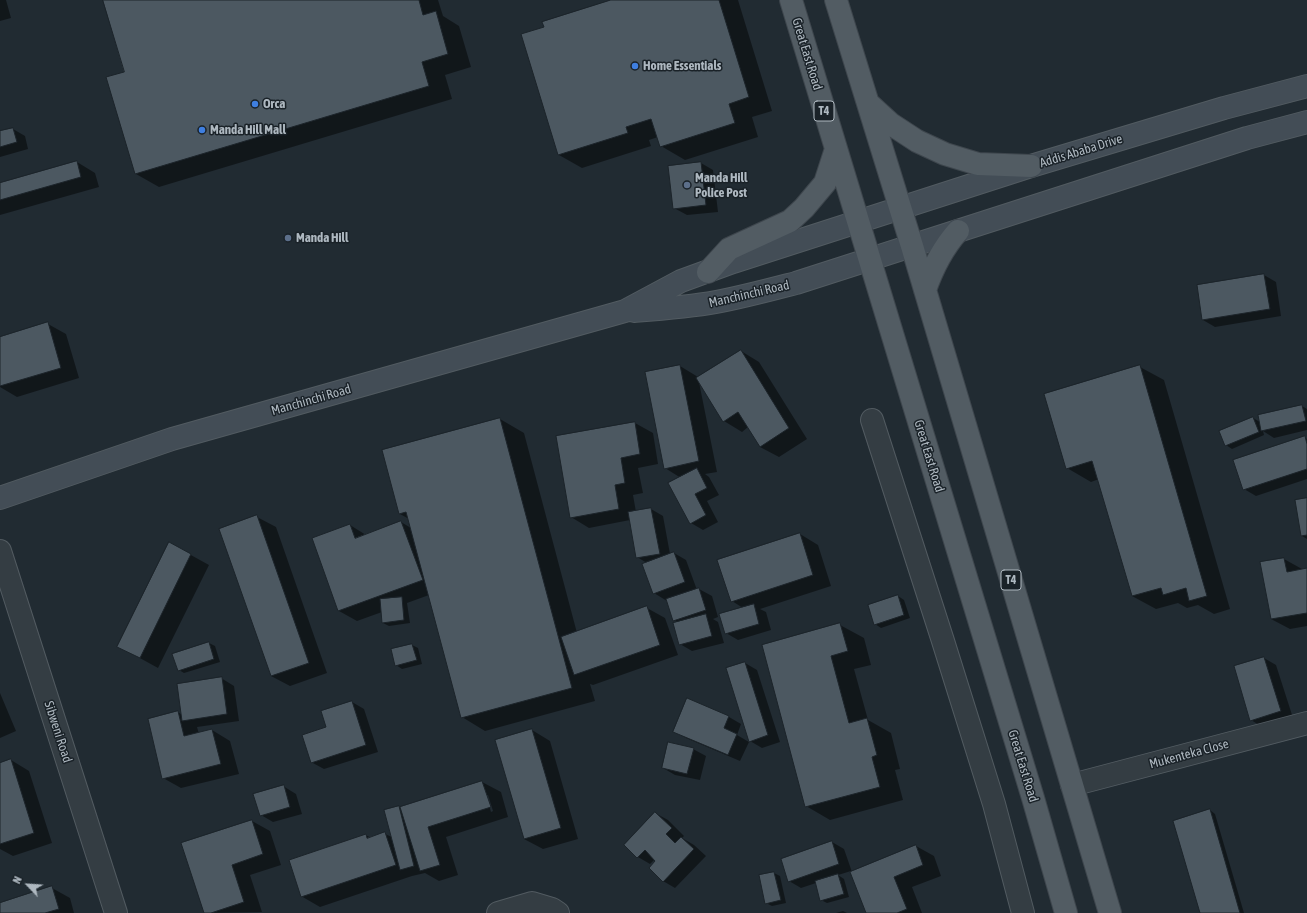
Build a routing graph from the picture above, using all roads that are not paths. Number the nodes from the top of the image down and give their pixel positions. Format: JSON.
{"nodes":[{"id":1,"x":791,"y":0,"type":"edge"},
{"id":2,"x":836,"y":0,"type":"edge"},
{"id":3,"x":1307,"y":86,"type":"edge"},
{"id":4,"x":868,"y":102,"type":"junction"},
{"id":5,"x":1307,"y":122,"type":"edge"},
{"id":6,"x":836,"y":149,"type":"junction"},
{"id":7,"x":1031,"y":166,"type":"junction"},
{"id":8,"x":900,"y":208,"type":"junction"},
{"id":9,"x":858,"y":222,"type":"junction"},
{"id":10,"x":958,"y":231,"type":"junction"},
{"id":11,"x":912,"y":246,"type":"junction"},
{"id":12,"x":870,"y":260,"type":"junction"},
{"id":13,"x":708,"y":272,"type":"junction"},
{"id":14,"x":925,"y":290,"type":"junction"},
{"id":15,"x":625,"y":311,"type":"junction"},
{"id":16,"x":872,"y":420,"type":"dead end"},
{"id":17,"x":0,"y":498,"type":"edge"},
{"id":18,"x":0,"y":551,"type":"edge"},
{"id":19,"x":1307,"y":723,"type":"edge"},
{"id":20,"x":1072,"y":785,"type":"junction"},
{"id":21,"x":116,"y":913,"type":"edge"},
{"id":22,"x":498,"y":913,"type":"edge"},
{"id":23,"x":558,"y":913,"type":"edge"},
{"id":24,"x":1023,"y":913,"type":"edge"},
{"id":25,"x":1066,"y":913,"type":"edge"},
{"id":26,"x":1110,"y":913,"type":"edge"}],
"edges":[{"from":1,"to":6,"type":"main road","name":"Great East Road","number":"T4"},
{"from":2,"to":4,"type":"main road","number":"T4"},
{"from":3,"to":7,"type":"main road","name":"Addis Ababa Drive"},
{"from":4,"to":7,"type":"main road"},
{"from":4,"to":8,"type":"main road","number":"T4"},
{"from":5,"to":10,"type":"main road"},
{"from":6,"to":9,"type":"main road","name":"Great East Road","number":"T4"},
{"from":6,"to":13,"type":"main road"},
{"from":7,"to":8,"type":"main road","name":"Addis Ababa Drive"},
{"from":8,"to":9,"type":"main road","name":"Addis Ababa Drive"},
{"from":8,"to":11,"type":"main road","number":"T4"},
{"from":9,"to":12,"type":"main road","name":"Great East Road","number":"T4"},
{"from":9,"to":13,"type":"main road","name":"Manchinchi Road"},
{"from":10,"to":11,"type":"main road"},
{"from":10,"to":14,"type":"main road"},
{"from":11,"to":12,"type":"main road"},
{"from":11,"to":14,"type":"main road","number":"T4"},
{"from":12,"to":15,"type":"main road","name":"Manchinchi Road"},
{"from":12,"to":25,"type":"main road","name":"Great East Road","number":"T4"},
{"from":13,"to":15,"type":"main road","name":"Manchinchi Road"},
{"from":14,"to":20,"type":"main road","number":"T4"},
{"from":15,"to":17,"type":"main road","name":"Manchinchi Road"},
{"from":16,"to":24,"type":"street"},
{"from":18,"to":21,"type":"street","name":"Sibweni Road"},
{"from":19,"to":20,"type":"street","name":"Mukenteka Close"},
{"from":20,"to":26,"type":"main road","number":"T4"},
{"from":22,"to":23,"type":"street"}]}
